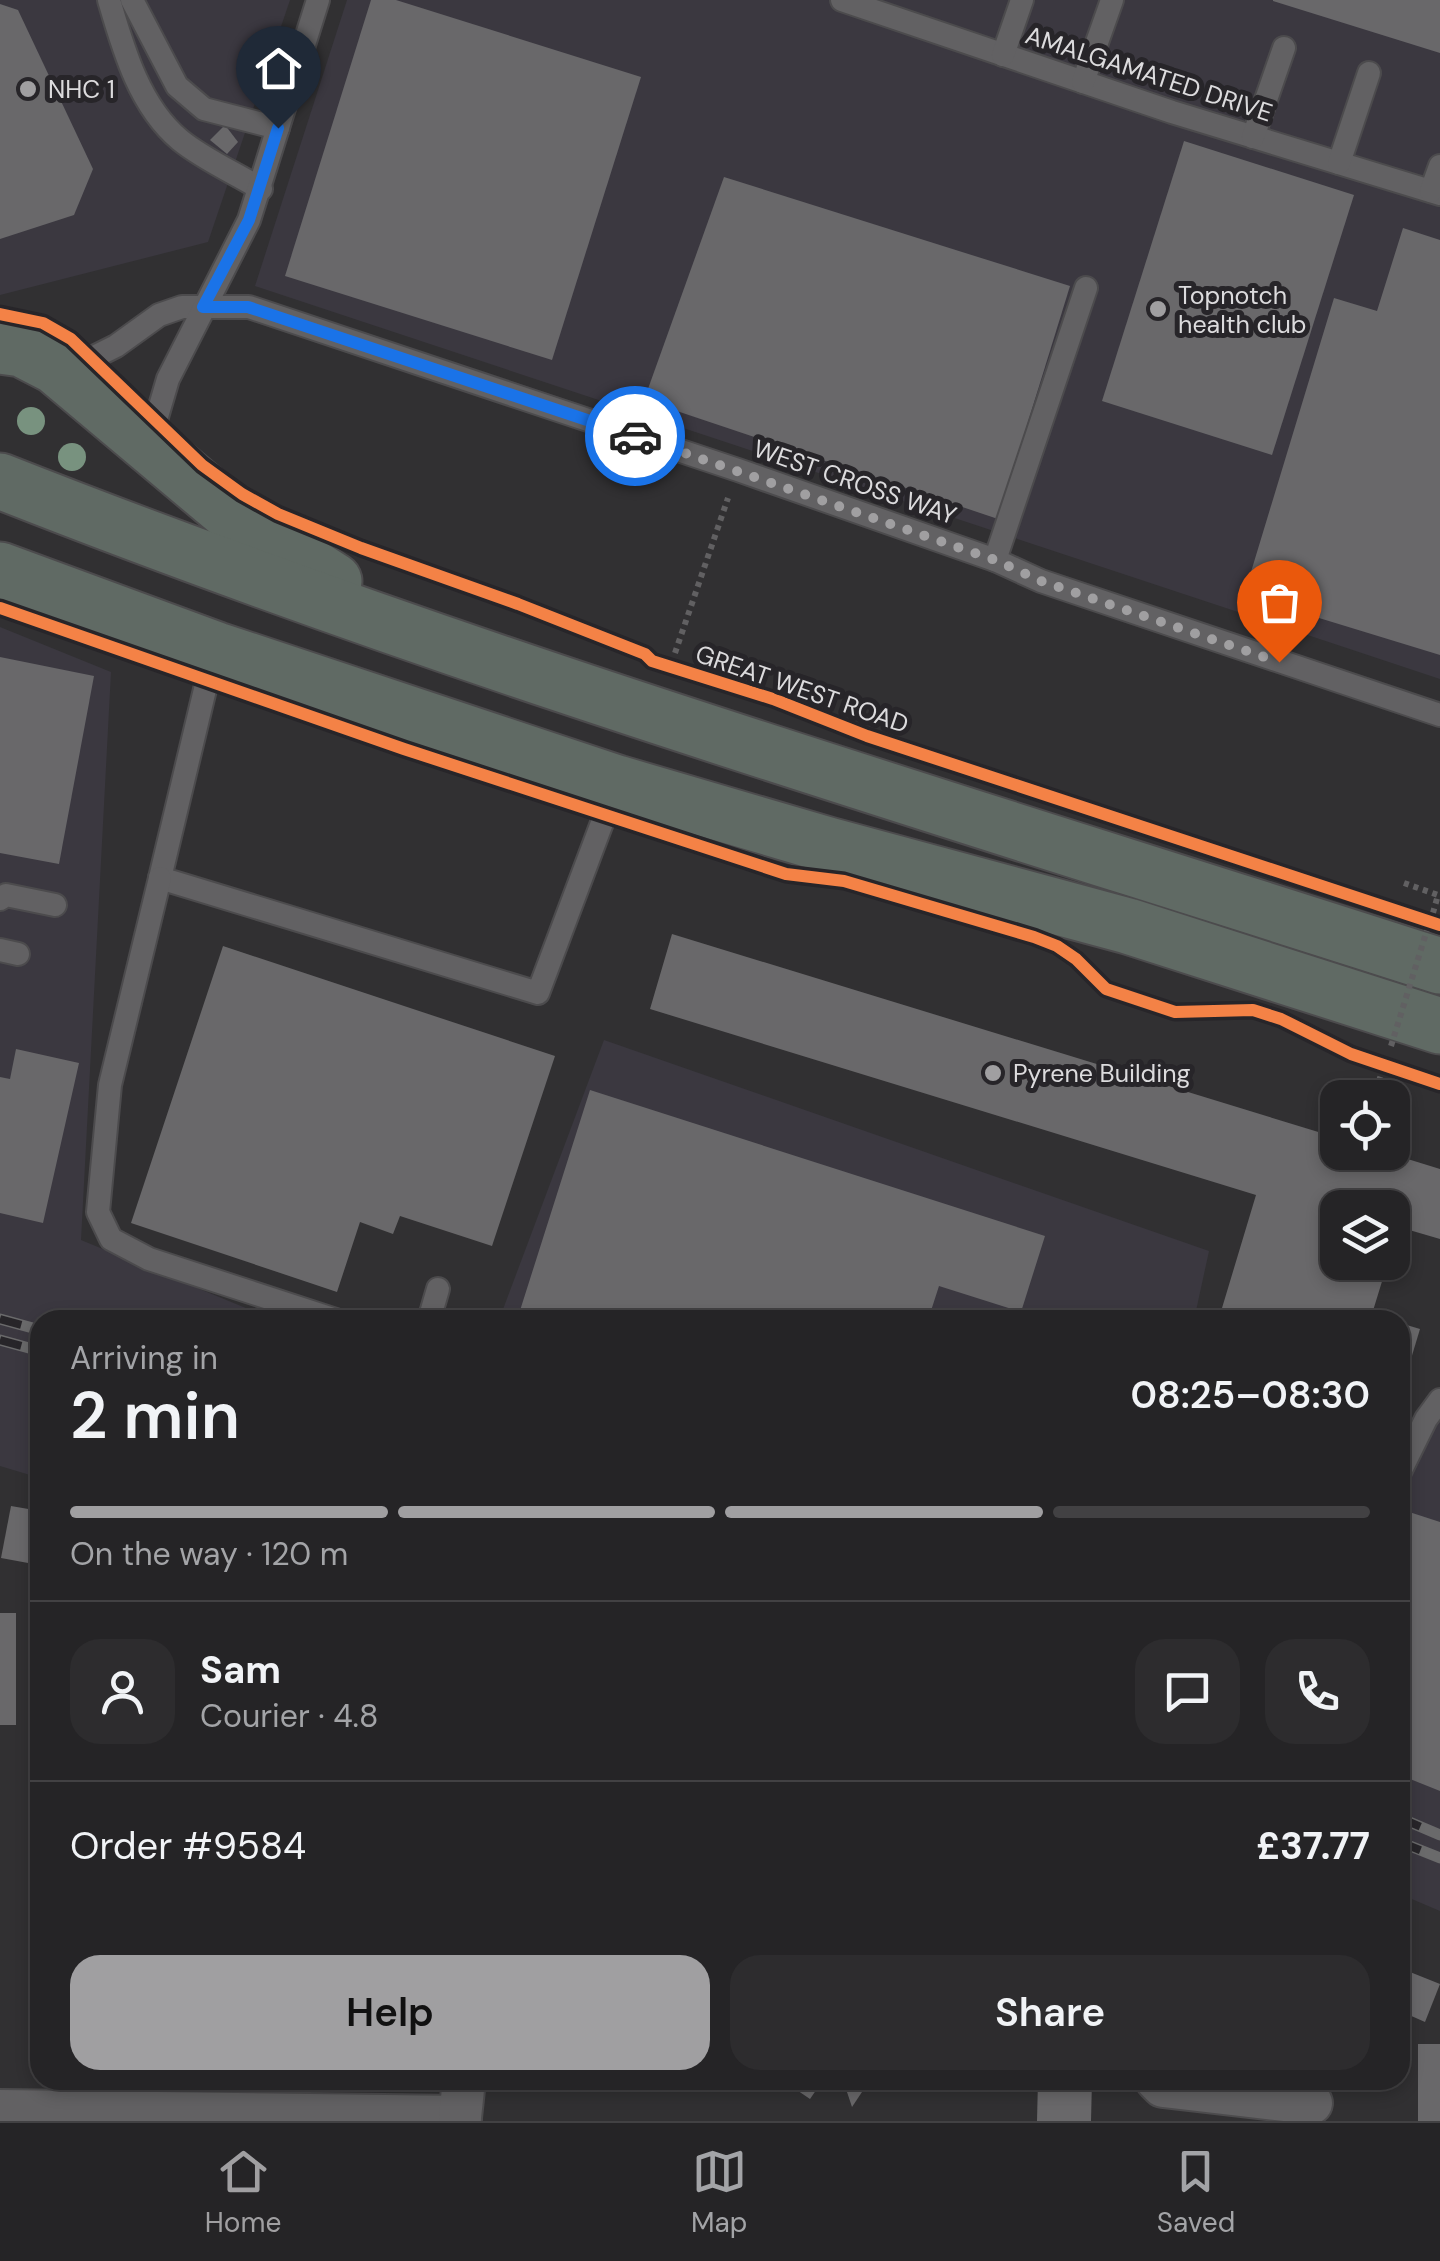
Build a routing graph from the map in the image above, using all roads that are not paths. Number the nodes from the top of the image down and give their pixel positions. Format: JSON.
{"nodes":[{"id":1,"x":110,"y":0,"type":"edge"},
{"id":2,"x":132,"y":0,"type":"edge"},
{"id":3,"x":318,"y":0,"type":"edge"},
{"id":4,"x":842,"y":0,"type":"edge"},
{"id":5,"x":1022,"y":0,"type":"edge"},
{"id":6,"x":1112,"y":0,"type":"edge"},
{"id":7,"x":1284,"y":48,"type":"dead end"},
{"id":8,"x":1004,"y":55,"type":"junction"},
{"id":9,"x":1369,"y":72,"type":"dead end"},
{"id":10,"x":1083,"y":82,"type":"junction"},
{"id":11,"x":278,"y":128,"type":"junction"},
{"id":12,"x":1253,"y":137,"type":"junction"},
{"id":13,"x":1338,"y":163,"type":"junction"},
{"id":14,"x":1440,"y":166,"type":"edge"},
{"id":15,"x":261,"y":189,"type":"junction"},
{"id":16,"x":1435,"y":192,"type":"edge"},
{"id":17,"x":1086,"y":288,"type":"dead end"},
{"id":18,"x":203,"y":307,"type":"junction"},
{"id":19,"x":0,"y":346,"type":"edge"},
{"id":20,"x":55,"y":366,"type":"junction"},
{"id":21,"x":166,"y":462,"type":"junction"},
{"id":22,"x":0,"y":481,"type":"edge"},
{"id":23,"x":995,"y":560,"type":"junction"},
{"id":24,"x":0,"y":570,"type":"edge"},
{"id":25,"x":447,"y":646,"type":"junction"},
{"id":26,"x":217,"y":650,"type":"junction"},
{"id":27,"x":1440,"y":715,"type":"edge"},
{"id":28,"x":617,"y":783,"type":"junction"},
{"id":29,"x":160,"y":878,"type":"junction"},
{"id":30,"x":0,"y":899,"type":"edge"},
{"id":31,"x":55,"y":905,"type":"dead end"},
{"id":32,"x":1433,"y":935,"type":"edge"},
{"id":33,"x":1440,"y":1026,"type":"edge"},
{"id":34,"x":438,"y":1289,"type":"dead end"},
{"id":35,"x":305,"y":1310,"type":"edge"},
{"id":36,"x":432,"y":1310,"type":"edge"},
{"id":37,"x":1440,"y":1400,"type":"edge"},
{"id":38,"x":1410,"y":1448,"type":"edge"},
{"id":39,"x":1200,"y":2090,"type":"edge"},
{"id":40,"x":1311,"y":2102,"type":"edge"},
{"id":41,"x":463,"y":2106,"type":"edge"},
{"id":42,"x":0,"y":2111,"type":"edge"}],
"edges":[{"from":1,"to":15,"type":"lane"},
{"from":2,"to":11,"type":"lane"},
{"from":3,"to":11,"type":"lane"},
{"from":4,"to":8,"type":"lane","name":"AMALGAMATED DRIVE"},
{"from":5,"to":8,"type":"lane"},
{"from":6,"to":10,"type":"lane"},
{"from":7,"to":12,"type":"lane"},
{"from":8,"to":10,"type":"lane","name":"AMALGAMATED DRIVE"},
{"from":9,"to":13,"type":"lane"},
{"from":10,"to":12,"type":"lane","name":"AMALGAMATED DRIVE"},
{"from":11,"to":15,"type":"lane"},
{"from":12,"to":13,"type":"lane","name":"AMALGAMATED DRIVE"},
{"from":13,"to":16,"type":"lane","name":"AMALGAMATED DRIVE"},
{"from":14,"to":16,"type":"lane"},
{"from":15,"to":18,"type":"lane"},
{"from":17,"to":23,"type":"lane"},
{"from":18,"to":20,"type":"lane","name":"WEST CROSS WAY"},
{"from":18,"to":21,"type":"lane"},
{"from":18,"to":23,"type":"lane","name":"WEST CROSS WAY"},
{"from":19,"to":20,"type":"highway"},
{"from":20,"to":21,"type":"highway"},
{"from":21,"to":25,"type":"highway"},
{"from":22,"to":25,"type":"highway"},
{"from":23,"to":27,"type":"lane","name":"WEST CROSS WAY"},
{"from":24,"to":26,"type":"highway"},
{"from":25,"to":32,"type":"highway"},
{"from":26,"to":28,"type":"highway"},
{"from":26,"to":29,"type":"lane"},
{"from":28,"to":29,"type":"lane"},
{"from":28,"to":33,"type":"highway"},
{"from":29,"to":35,"type":"lane"},
{"from":30,"to":31,"type":"lane"},
{"from":34,"to":36,"type":"lane"},
{"from":37,"to":38,"type":"lane"},
{"from":39,"to":40,"type":"street"},
{"from":41,"to":42,"type":"street"}]}
